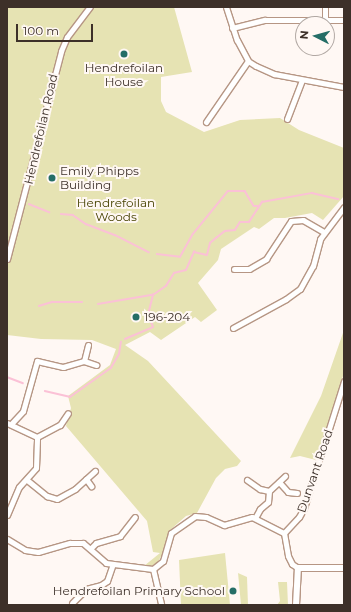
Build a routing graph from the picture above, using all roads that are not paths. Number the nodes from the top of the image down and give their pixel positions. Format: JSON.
{"nodes":[{"id":1,"x":90,"y":7,"type":"edge"},
{"id":2,"x":226,"y":7,"type":"edge"},
{"id":3,"x":295,"y":20,"type":"edge"},
{"id":4,"x":232,"y":28,"type":"junction"},
{"id":5,"x":248,"y":61,"type":"junction"},
{"id":6,"x":302,"y":80,"type":"junction"},
{"id":7,"x":344,"y":87,"type":"edge"},
{"id":8,"x":287,"y":119,"type":"dead end"},
{"id":9,"x":206,"y":122,"type":"dead end"},
{"id":10,"x":344,"y":207,"type":"edge"},
{"id":11,"x":324,"y":232,"type":"junction"},
{"id":12,"x":7,"y":259,"type":"edge"},
{"id":13,"x":234,"y":269,"type":"dead end"},
{"id":14,"x":233,"y":328,"type":"dead end"},
{"id":15,"x":88,"y":345,"type":"dead end"},
{"id":16,"x":84,"y":361,"type":"junction"},
{"id":17,"x":96,"y":365,"type":"dead end"},
{"id":18,"x":344,"y":381,"type":"edge"},
{"id":19,"x":68,"y":417,"type":"dead end"},
{"id":20,"x":9,"y":423,"type":"edge"},
{"id":21,"x":37,"y":437,"type":"junction"},
{"id":22,"x":95,"y":471,"type":"dead end"},
{"id":23,"x":285,"y":476,"type":"dead end"},
{"id":24,"x":86,"y":479,"type":"junction"},
{"id":25,"x":27,"y":480,"type":"junction"},
{"id":26,"x":247,"y":480,"type":"dead end"},
{"id":27,"x":279,"y":482,"type":"junction"},
{"id":28,"x":91,"y":486,"type":"dead end"},
{"id":29,"x":269,"y":491,"type":"junction"},
{"id":30,"x":297,"y":493,"type":"dead end"},
{"id":31,"x":7,"y":515,"type":"edge"},
{"id":32,"x":135,"y":517,"type":"dead end"},
{"id":33,"x":255,"y":518,"type":"junction"},
{"id":34,"x":284,"y":533,"type":"junction"},
{"id":35,"x":7,"y":539,"type":"edge"},
{"id":36,"x":91,"y":548,"type":"junction"},
{"id":37,"x":113,"y":564,"type":"junction"},
{"id":38,"x":298,"y":568,"type":"junction"},
{"id":39,"x":344,"y":568,"type":"edge"},
{"id":40,"x":153,"y":569,"type":"junction"},
{"id":41,"x":72,"y":603,"type":"dead end"},
{"id":42,"x":161,"y":605,"type":"edge"},
{"id":43,"x":296,"y":605,"type":"edge"}],
"edges":[{"from":1,"to":12,"type":"street","name":"Hendrefoilan Road"},
{"from":2,"to":4,"type":"street"},
{"from":3,"to":4,"type":"street"},
{"from":4,"to":5,"type":"street"},
{"from":5,"to":6,"type":"street"},
{"from":5,"to":9,"type":"street"},
{"from":6,"to":7,"type":"street"},
{"from":6,"to":8,"type":"street"},
{"from":10,"to":11,"type":"street"},
{"from":11,"to":13,"type":"street"},
{"from":11,"to":14,"type":"street"},
{"from":15,"to":16,"type":"street"},
{"from":16,"to":17,"type":"street"},
{"from":16,"to":20,"type":"street"},
{"from":18,"to":34,"type":"street","name":"Dunvant Road"},
{"from":19,"to":21,"type":"street"},
{"from":20,"to":21,"type":"street"},
{"from":21,"to":25,"type":"street"},
{"from":22,"to":24,"type":"street"},
{"from":23,"to":27,"type":"street"},
{"from":24,"to":25,"type":"street"},
{"from":24,"to":28,"type":"street"},
{"from":25,"to":31,"type":"street"},
{"from":26,"to":29,"type":"street"},
{"from":27,"to":29,"type":"street"},
{"from":27,"to":30,"type":"street"},
{"from":29,"to":33,"type":"street"},
{"from":32,"to":36,"type":"street"},
{"from":33,"to":34,"type":"street"},
{"from":33,"to":40,"type":"street"},
{"from":34,"to":38,"type":"street"},
{"from":35,"to":36,"type":"street"},
{"from":36,"to":37,"type":"street"},
{"from":37,"to":40,"type":"street"},
{"from":37,"to":41,"type":"street"},
{"from":38,"to":39,"type":"street"},
{"from":38,"to":43,"type":"street"},
{"from":40,"to":42,"type":"street"}]}
